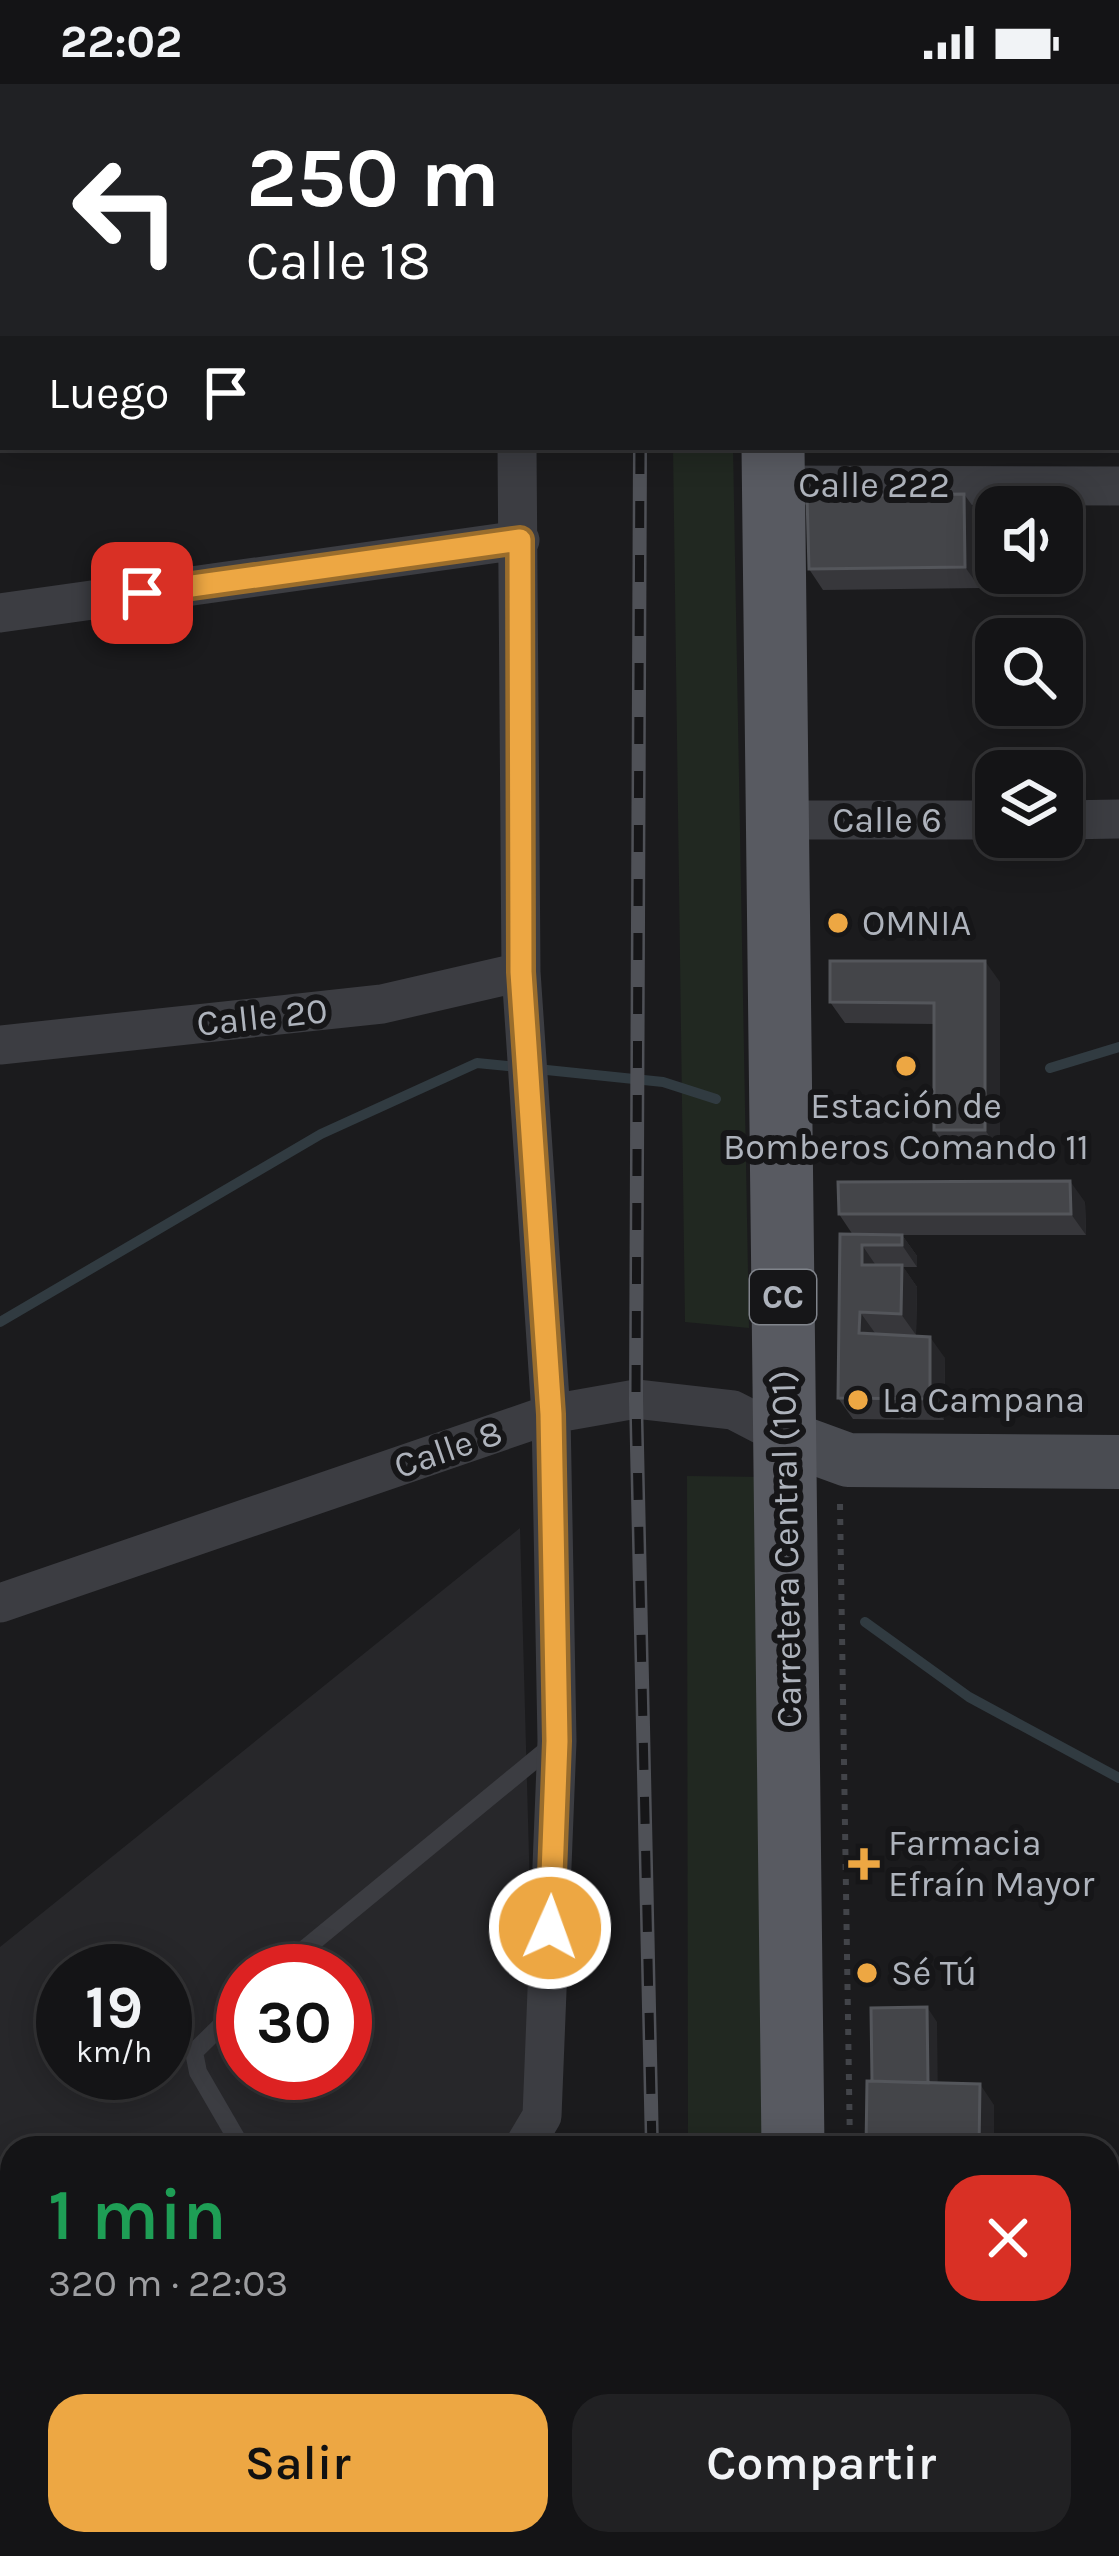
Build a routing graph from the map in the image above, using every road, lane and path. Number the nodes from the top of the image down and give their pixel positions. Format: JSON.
{"nodes":[{"id":1,"x":517,"y":450,"type":"edge"},
{"id":2,"x":773,"y":466,"type":"edge"},
{"id":3,"x":1119,"y":486,"type":"edge"},
{"id":4,"x":520,"y":540,"type":"junction"},
{"id":5,"x":0,"y":613,"type":"edge"},
{"id":6,"x":1119,"y":819,"type":"edge"},
{"id":7,"x":778,"y":820,"type":"junction"},
{"id":8,"x":975,"y":820,"type":"edge"},
{"id":9,"x":1083,"y":820,"type":"edge"},
{"id":10,"x":521,"y":972,"type":"junction"},
{"id":11,"x":0,"y":1045,"type":"edge"},
{"id":12,"x":551,"y":1414,"type":"junction"},
{"id":13,"x":812,"y":1447,"type":"junction"},
{"id":14,"x":1119,"y":1462,"type":"edge"},
{"id":15,"x":0,"y":1603,"type":"edge"},
{"id":16,"x":557,"y":1741,"type":"junction"},
{"id":17,"x":311,"y":1944,"type":"edge"},
{"id":18,"x":216,"y":2030,"type":"edge"},
{"id":19,"x":235,"y":2136,"type":"edge"},
{"id":20,"x":530,"y":2136,"type":"edge"},
{"id":21,"x":793,"y":2136,"type":"edge"},
{"id":22,"x":849,"y":2136,"type":"edge"}],
"edges":[{"from":1,"to":4,"type":"street"},
{"from":2,"to":3,"type":"street","name":"Calle 222"},
{"from":2,"to":7,"type":"main road","name":"Carretera Central (101)","number":"CC"},
{"from":4,"to":5,"type":"street"},
{"from":4,"to":10,"type":"street"},
{"from":6,"to":9,"type":"street"},
{"from":7,"to":8,"type":"street","name":"Calle 6"},
{"from":7,"to":13,"type":"main road","name":"Carretera Central (101)","number":"CC"},
{"from":10,"to":11,"type":"street","name":"Calle 20"},
{"from":10,"to":12,"type":"street"},
{"from":12,"to":13,"type":"street","name":"Calle 8"},
{"from":12,"to":15,"type":"street","name":"Calle 8"},
{"from":12,"to":16,"type":"street"},
{"from":13,"to":14,"type":"street","name":"Calle 8"},
{"from":13,"to":21,"type":"main road","name":"Carretera Central (101)","number":"CC"},
{"from":13,"to":22,"type":"path"},
{"from":16,"to":17,"type":"lane"},
{"from":16,"to":20,"type":"street"},
{"from":18,"to":19,"type":"lane"}]}
